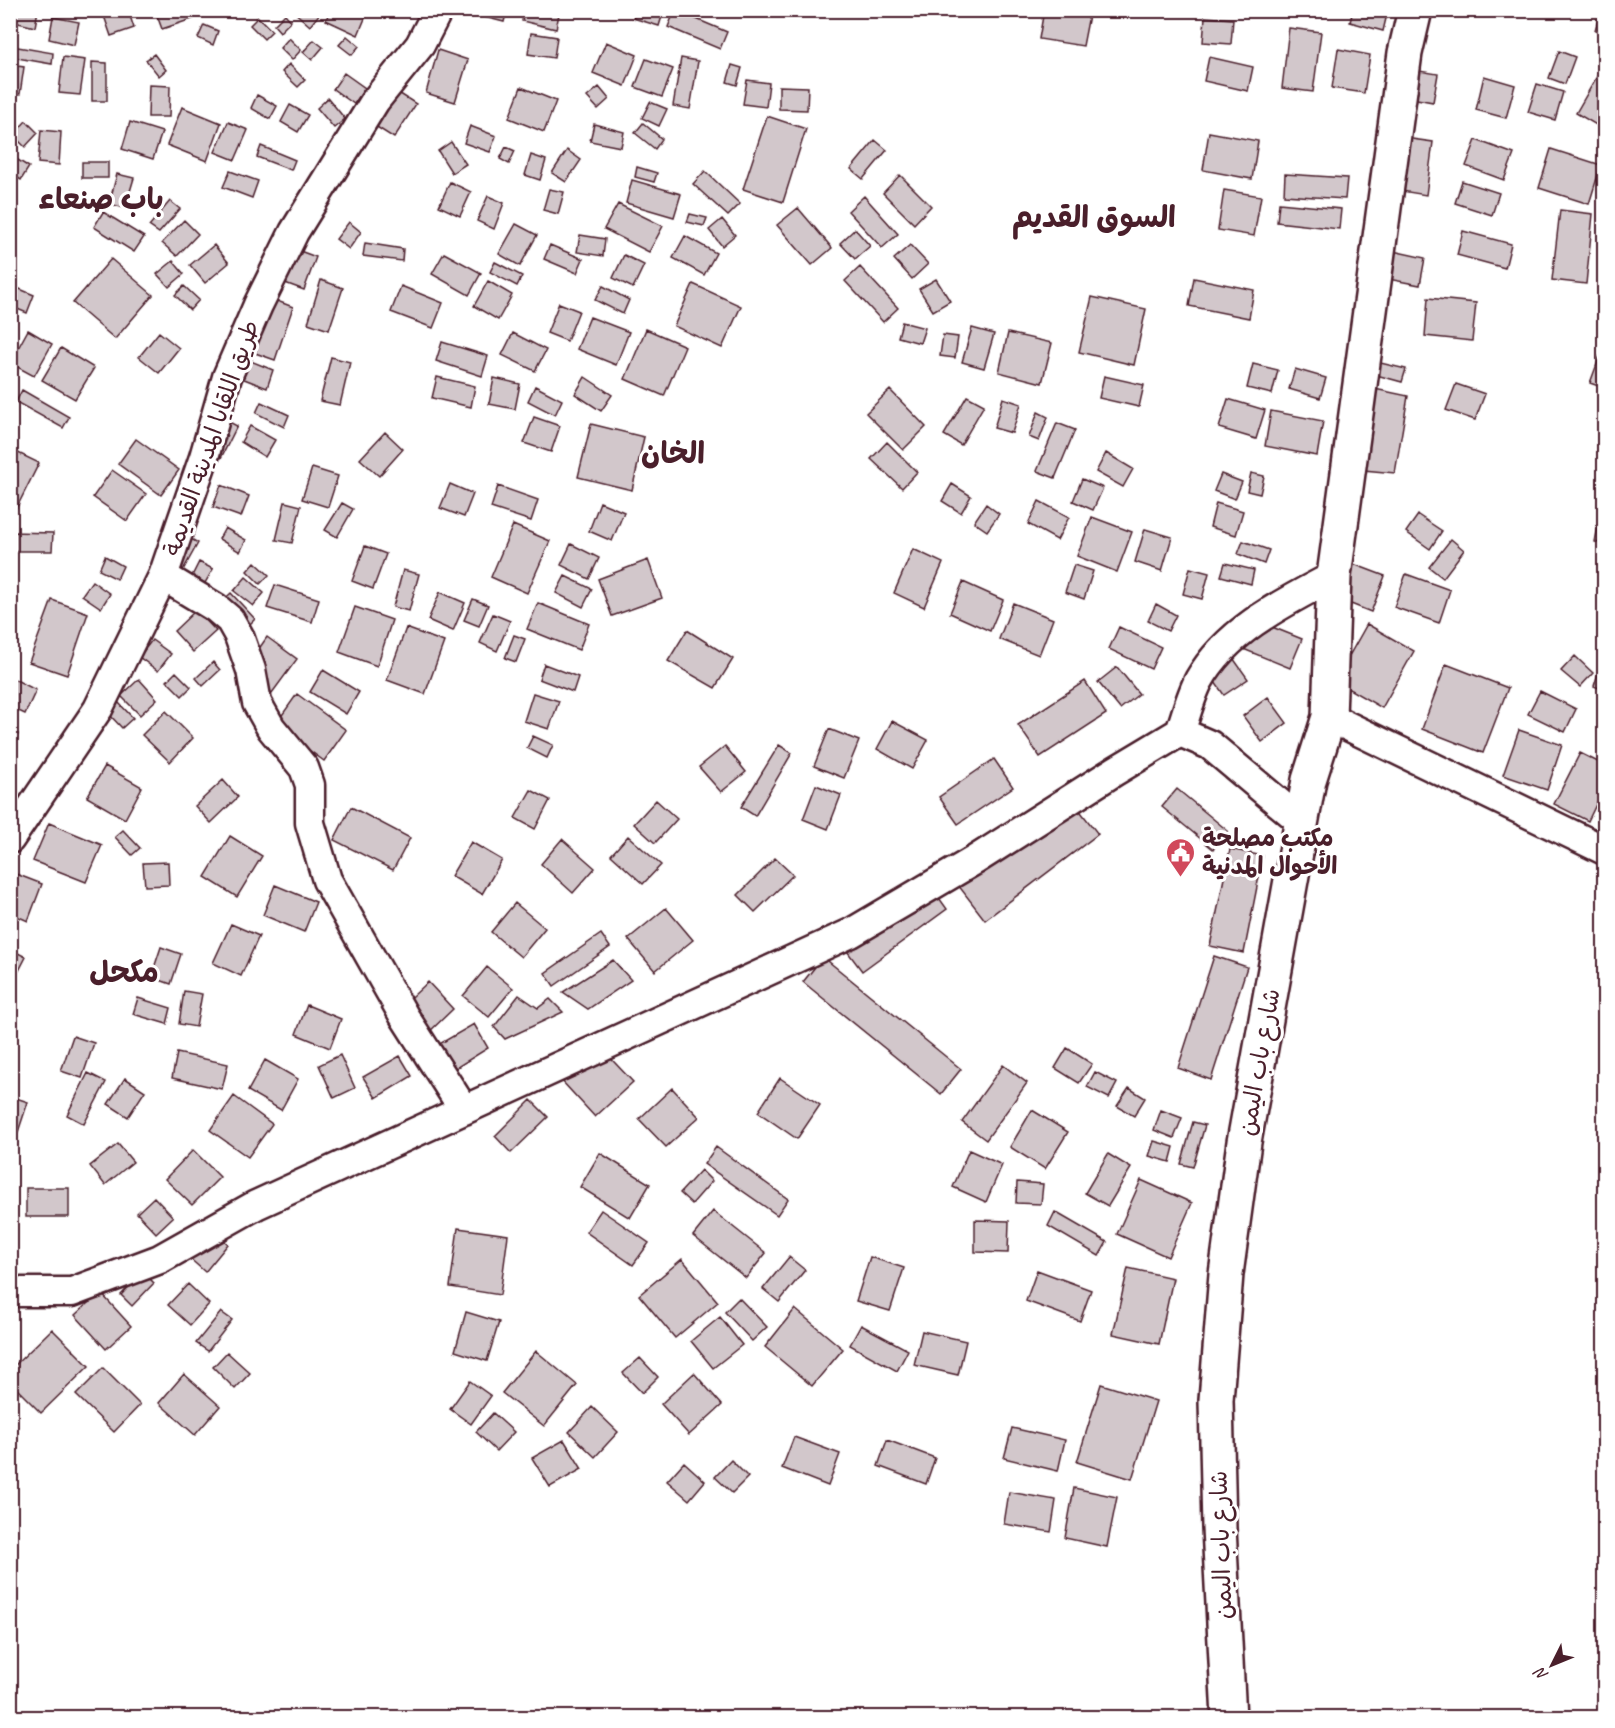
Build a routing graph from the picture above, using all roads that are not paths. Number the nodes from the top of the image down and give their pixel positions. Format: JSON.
{"nodes":[{"id":1,"x":438,"y":10,"type":"edge"},
{"id":2,"x":1414,"y":10,"type":"edge"},
{"id":3,"x":163,"y":576,"type":"junction"},
{"id":4,"x":1334,"y":576,"type":"junction"},
{"id":5,"x":1329,"y":717,"type":"junction"},
{"id":6,"x":1180,"y":732,"type":"junction"},
{"id":7,"x":1303,"y":823,"type":"junction"},
{"id":8,"x":10,"y":839,"type":"edge"},
{"id":9,"x":1605,"y":850,"type":"edge"},
{"id":10,"x":464,"y":1110,"type":"junction"},
{"id":11,"x":10,"y":1292,"type":"edge"},
{"id":12,"x":1229,"y":1718,"type":"edge"}],
"edges":[{"from":1,"to":3,"type":"street","name":"طريق اللقايا المدينة القديمة"},
{"from":2,"to":4,"type":"street","name":"شارع باب اليمن"},
{"from":3,"to":8,"type":"street","name":"طريق اللقايا المدينة القديمة"},
{"from":3,"to":10,"type":"street"},
{"from":4,"to":5,"type":"street","name":"شارع باب اليمن"},
{"from":4,"to":6,"type":"street"},
{"from":5,"to":7,"type":"street","name":"شارع باب اليمن"},
{"from":5,"to":9,"type":"street"},
{"from":6,"to":7,"type":"street"},
{"from":6,"to":10,"type":"street"},
{"from":7,"to":12,"type":"street","name":"شارع باب اليمن"},
{"from":10,"to":11,"type":"street"}]}
